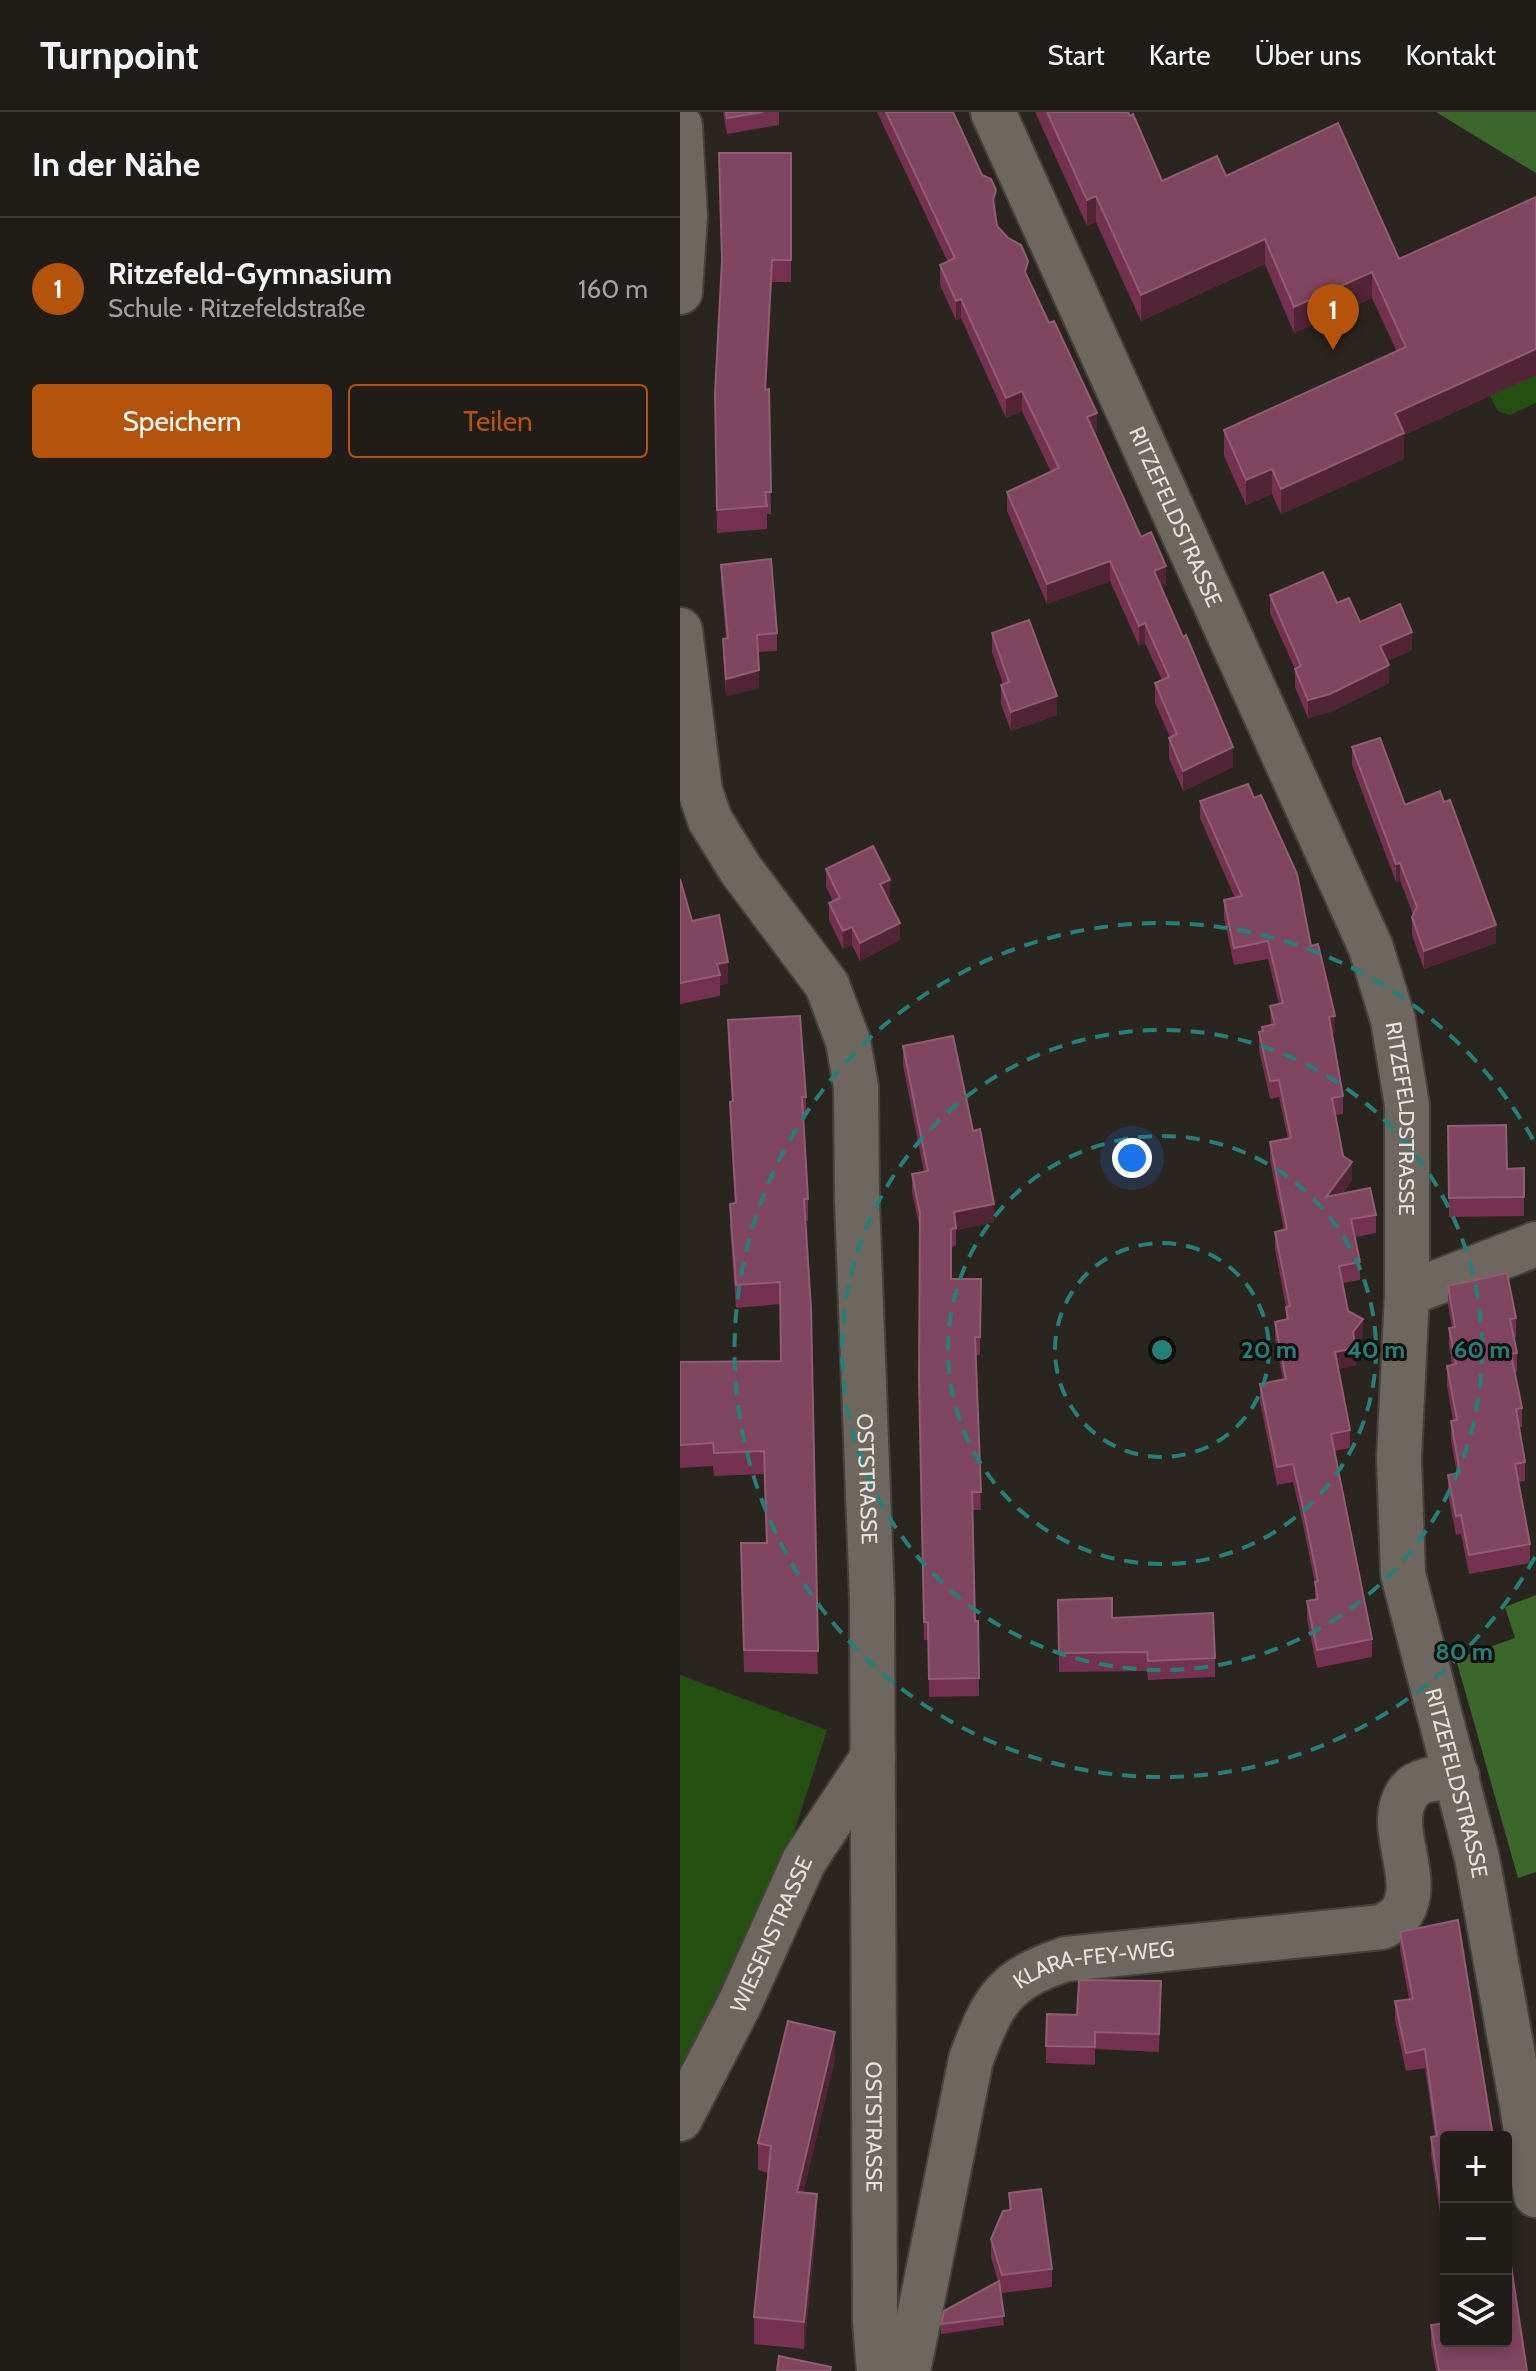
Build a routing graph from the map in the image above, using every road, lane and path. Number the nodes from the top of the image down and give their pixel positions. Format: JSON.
{"nodes":[{"id":1,"x":993,"y":112,"type":"edge"},
{"id":2,"x":680,"y":126,"type":"edge"},
{"id":3,"x":680,"y":292,"type":"edge"},
{"id":4,"x":680,"y":630,"type":"edge"},
{"id":5,"x":1536,"y":1244,"type":"edge"},
{"id":6,"x":1407,"y":1294,"type":"junction"},
{"id":7,"x":873,"y":1757,"type":"junction"},
{"id":8,"x":1457,"y":1776,"type":"junction"},
{"id":9,"x":680,"y":2119,"type":"edge"},
{"id":10,"x":1536,"y":2195,"type":"edge"},
{"id":11,"x":879,"y":2371,"type":"edge"},
{"id":12,"x":908,"y":2371,"type":"edge"}],
"edges":[{"from":1,"to":6,"type":"street","name":"RITZEFELDSTRASSE"},
{"from":2,"to":3,"type":"street"},
{"from":4,"to":7,"type":"street","name":"OSTSTRASSE"},
{"from":5,"to":6,"type":"street"},
{"from":6,"to":8,"type":"street","name":"RITZEFELDSTRASSE"},
{"from":7,"to":9,"type":"street","name":"WIESENSTRASSE"},
{"from":7,"to":11,"type":"street","name":"OSTSTRASSE"},
{"from":8,"to":10,"type":"street","name":"RITZEFELDSTRASSE"},
{"from":8,"to":12,"type":"street","name":"KLARA-FEY-WEG"}]}
